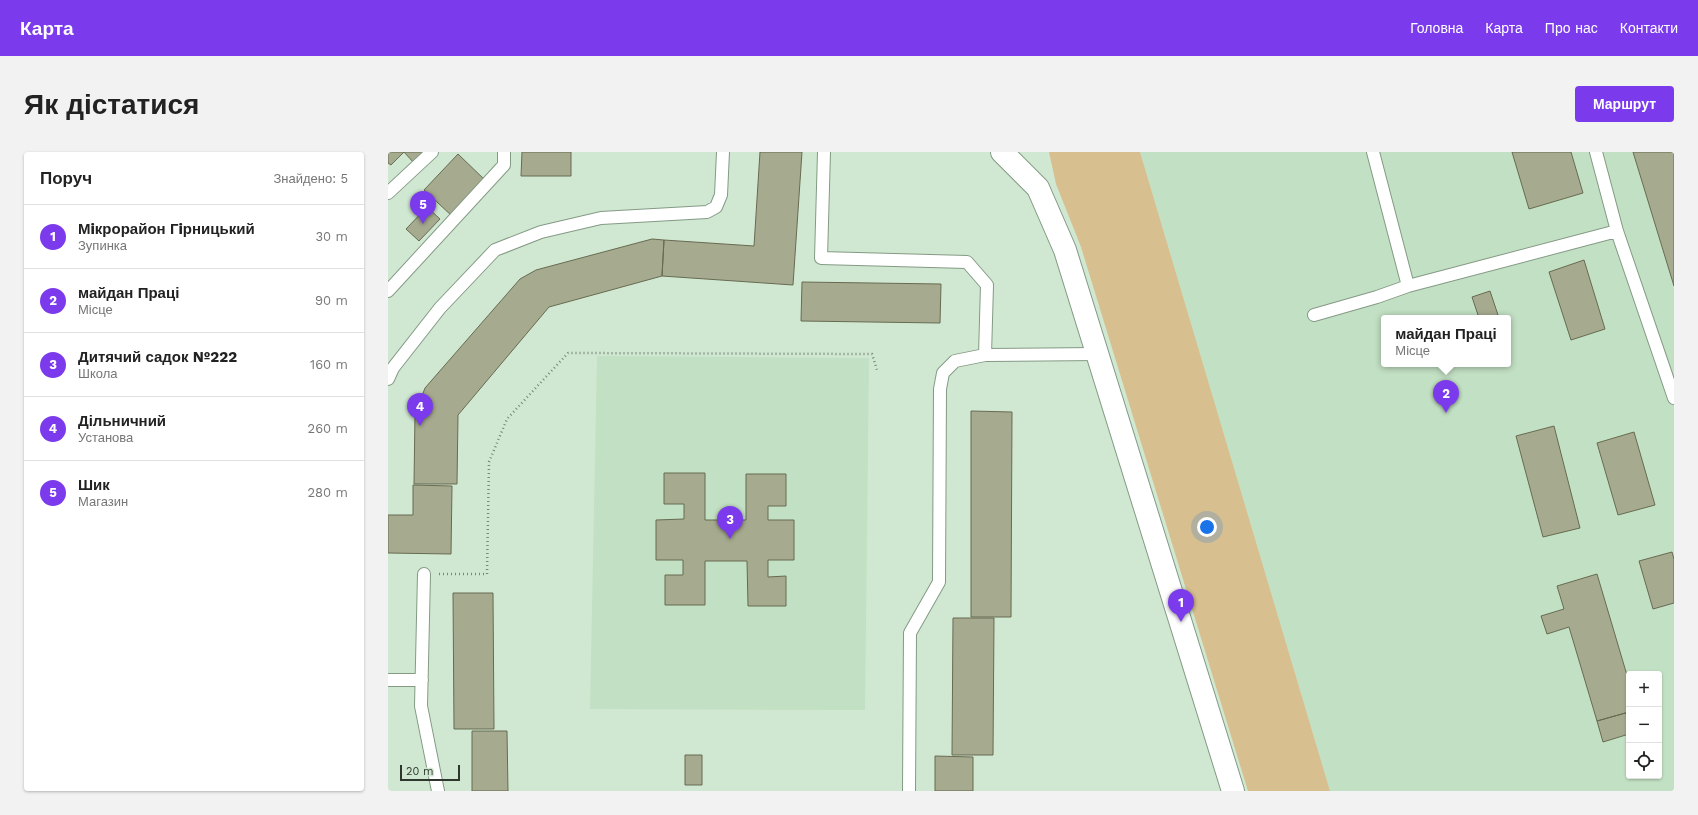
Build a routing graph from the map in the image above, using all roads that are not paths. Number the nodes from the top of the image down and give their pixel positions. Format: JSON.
{"nodes":[{"id":1,"x":432,"y":152,"type":"edge"},
{"id":2,"x":504,"y":152,"type":"edge"},
{"id":3,"x":723,"y":152,"type":"edge"},
{"id":4,"x":824,"y":152,"type":"edge"},
{"id":5,"x":1002,"y":152,"type":"edge"},
{"id":6,"x":1373,"y":152,"type":"edge"},
{"id":7,"x":1596,"y":152,"type":"edge"},
{"id":8,"x":388,"y":193,"type":"edge"},
{"id":9,"x":1617,"y":231,"type":"junction"},
{"id":10,"x":1408,"y":286,"type":"junction"},
{"id":11,"x":388,"y":291,"type":"edge"},
{"id":12,"x":1314,"y":315,"type":"dead end"},
{"id":13,"x":1098,"y":354,"type":"junction"},
{"id":14,"x":985,"y":355,"type":"junction"},
{"id":15,"x":388,"y":379,"type":"edge"},
{"id":16,"x":1674,"y":398,"type":"edge"},
{"id":17,"x":424,"y":574,"type":"road end"},
{"id":18,"x":388,"y":680,"type":"edge"},
{"id":19,"x":422,"y":680,"type":"junction"},
{"id":20,"x":438,"y":791,"type":"edge"},
{"id":21,"x":909,"y":791,"type":"edge"},
{"id":22,"x":1233,"y":791,"type":"edge"}],
"edges":[{"from":1,"to":8,"type":"lane"},
{"from":2,"to":11,"type":"lane"},
{"from":3,"to":15,"type":"lane"},
{"from":4,"to":14,"type":"lane"},
{"from":5,"to":13,"type":"street"},
{"from":6,"to":10,"type":"lane"},
{"from":7,"to":9,"type":"lane"},
{"from":9,"to":10,"type":"lane"},
{"from":9,"to":16,"type":"lane"},
{"from":10,"to":12,"type":"lane"},
{"from":13,"to":14,"type":"lane"},
{"from":13,"to":22,"type":"street"},
{"from":14,"to":21,"type":"lane"},
{"from":17,"to":19,"type":"lane"},
{"from":18,"to":19,"type":"lane"},
{"from":19,"to":20,"type":"lane"}]}
